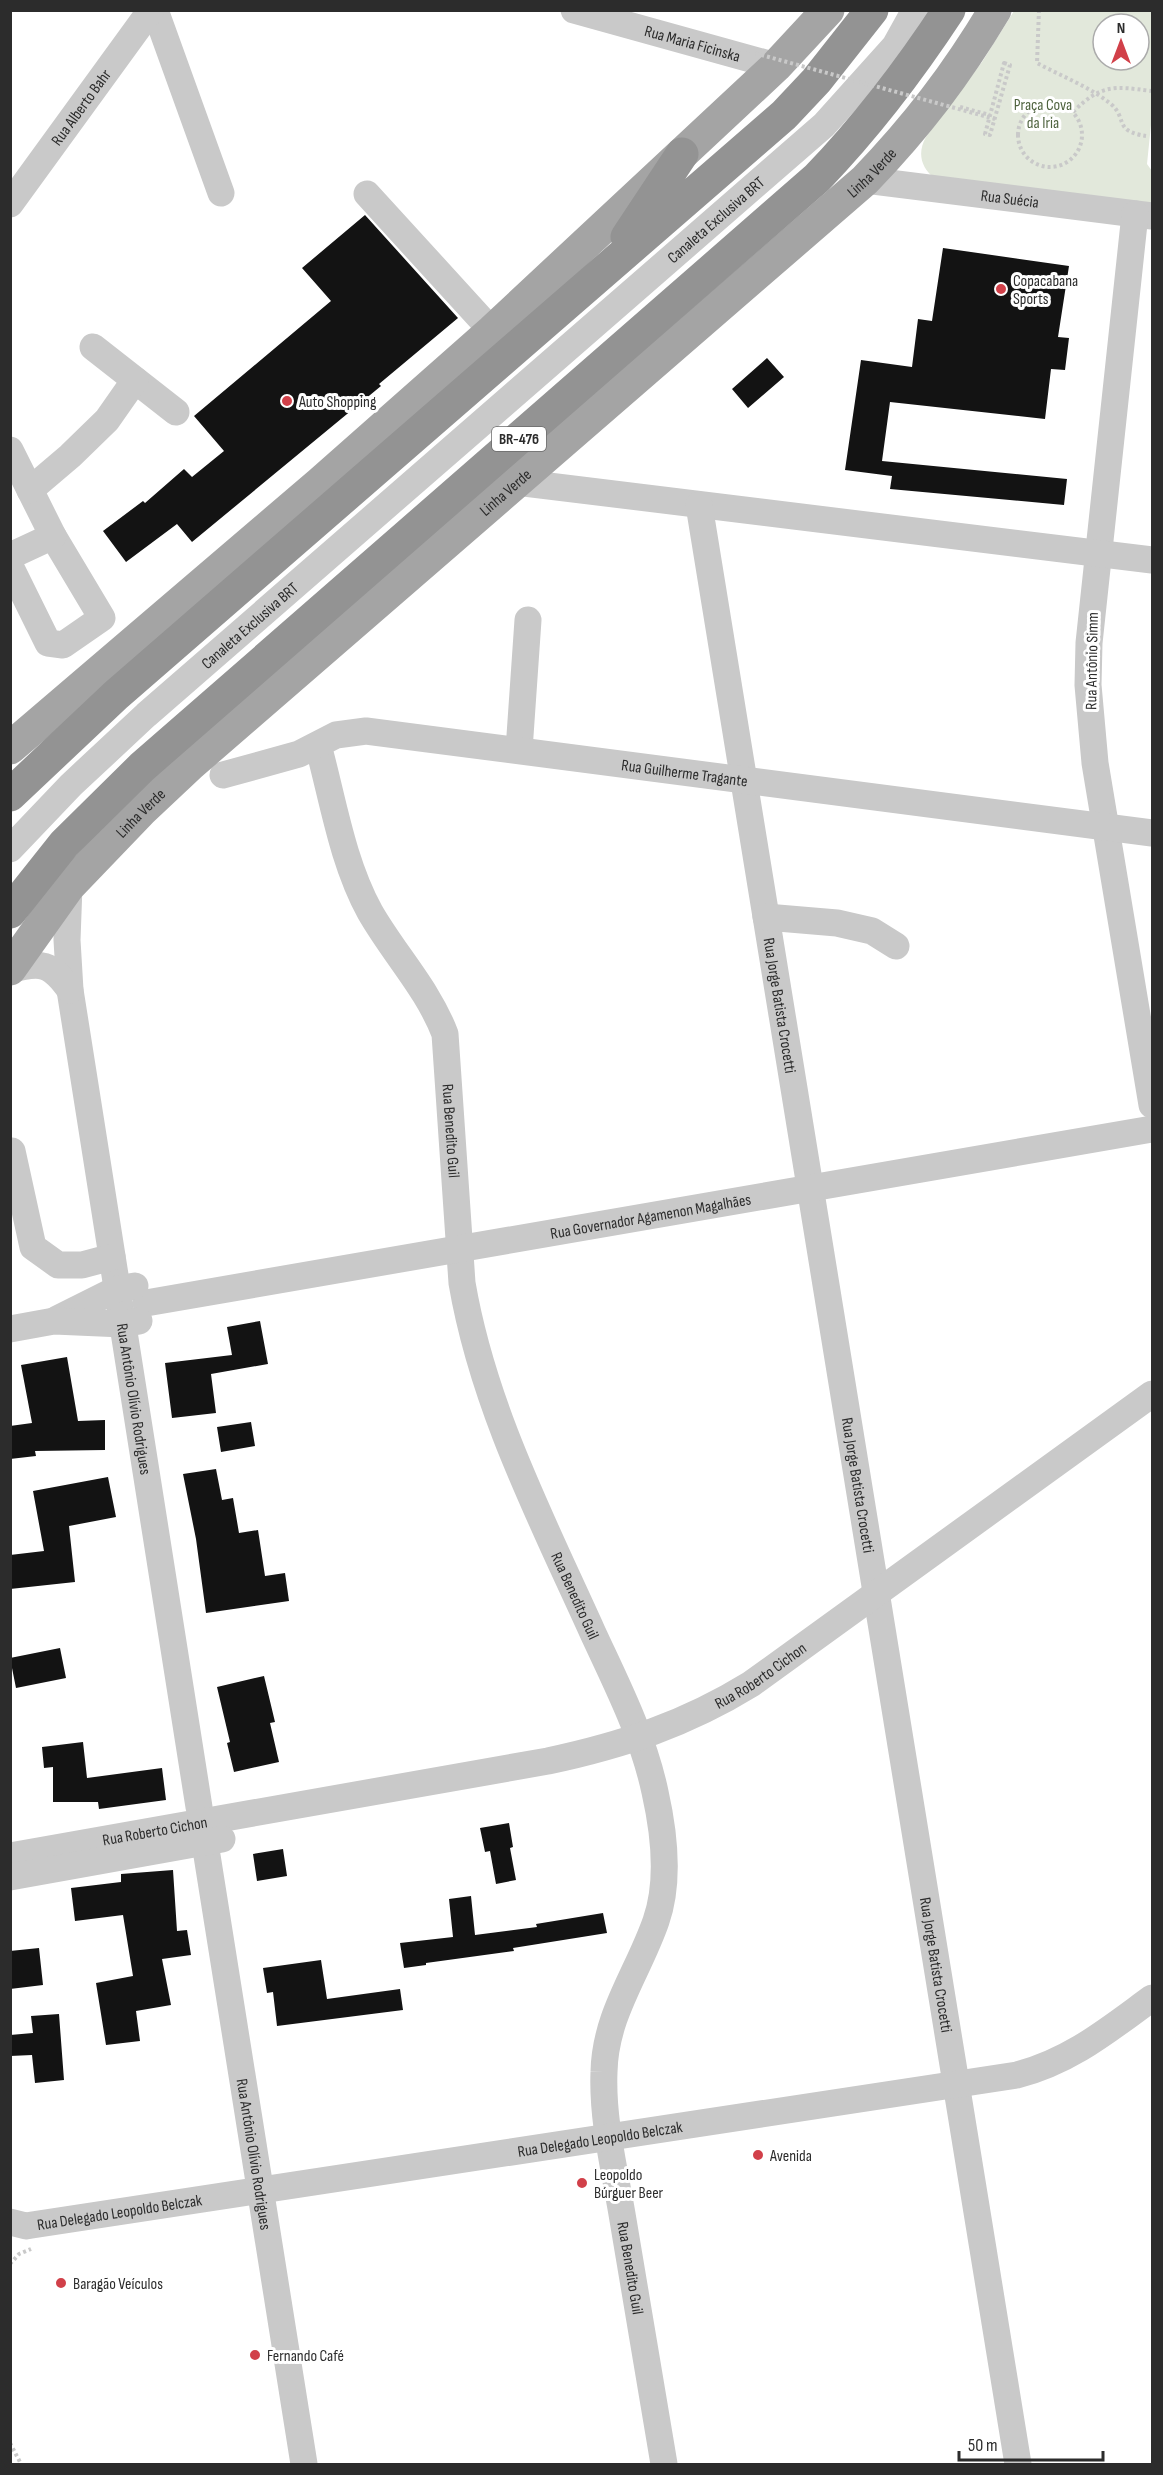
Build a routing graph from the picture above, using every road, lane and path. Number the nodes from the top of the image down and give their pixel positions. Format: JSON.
{"nodes":[{"id":1,"x":153,"y":10,"type":"edge"},
{"id":2,"x":574,"y":10,"type":"edge"},
{"id":3,"x":828,"y":10,"type":"edge"},
{"id":4,"x":872,"y":10,"type":"edge"},
{"id":5,"x":915,"y":10,"type":"edge"},
{"id":6,"x":949,"y":10,"type":"edge"},
{"id":7,"x":995,"y":10,"type":"edge"},
{"id":8,"x":1039,"y":10,"type":"edge"},
{"id":9,"x":721,"y":61,"type":"dead end"},
{"id":10,"x":776,"y":66,"type":"junction"},
{"id":11,"x":1151,"y":91,"type":"edge"},
{"id":12,"x":1093,"y":94,"type":"junction"},
{"id":13,"x":960,"y":106,"type":"dead end"},
{"id":14,"x":1073,"y":112,"type":"junction"},
{"id":15,"x":990,"y":115,"type":"junction"},
{"id":16,"x":995,"y":119,"type":"junction"},
{"id":17,"x":1146,"y":136,"type":"dead end"},
{"id":18,"x":682,"y":154,"type":"junction"},
{"id":19,"x":865,"y":180,"type":"junction"},
{"id":20,"x":221,"y":193,"type":"dead end"},
{"id":21,"x":367,"y":194,"type":"dead end"},
{"id":22,"x":10,"y":204,"type":"edge"},
{"id":23,"x":1144,"y":215,"type":"edge"},
{"id":24,"x":602,"y":274,"type":"junction"},
{"id":25,"x":540,"y":328,"type":"junction"},
{"id":26,"x":492,"y":331,"type":"junction"},
{"id":27,"x":93,"y":347,"type":"dead end"},
{"id":28,"x":135,"y":380,"type":"junction"},
{"id":29,"x":498,"y":411,"type":"junction"},
{"id":30,"x":176,"y":412,"type":"dead end"},
{"id":31,"x":10,"y":450,"type":"edge"},
{"id":32,"x":516,"y":483,"type":"junction"},
{"id":33,"x":30,"y":490,"type":"junction"},
{"id":34,"x":699,"y":505,"type":"junction"},
{"id":35,"x":53,"y":536,"type":"junction"},
{"id":36,"x":1099,"y":553,"type":"junction"},
{"id":37,"x":10,"y":556,"type":"edge"},
{"id":38,"x":1152,"y":560,"type":"edge"},
{"id":39,"x":10,"y":566,"type":"edge"},
{"id":40,"x":528,"y":620,"type":"dead end"},
{"id":41,"x":12,"y":739,"type":"edge"},
{"id":42,"x":318,"y":745,"type":"junction"},
{"id":43,"x":519,"y":750,"type":"junction"},
{"id":44,"x":223,"y":775,"type":"dead end"},
{"id":45,"x":744,"y":779,"type":"junction"},
{"id":46,"x":10,"y":795,"type":"edge"},
{"id":47,"x":1106,"y":827,"type":"junction"},
{"id":48,"x":1152,"y":833,"type":"edge"},
{"id":49,"x":10,"y":849,"type":"edge"},
{"id":50,"x":69,"y":886,"type":"junction"},
{"id":51,"x":10,"y":912,"type":"edge"},
{"id":52,"x":766,"y":917,"type":"junction"},
{"id":53,"x":896,"y":946,"type":"dead end"},
{"id":54,"x":10,"y":970,"type":"edge"},
{"id":55,"x":70,"y":990,"type":"junction"},
{"id":56,"x":1152,"y":1105,"type":"edge"},
{"id":57,"x":1152,"y":1129,"type":"edge"},
{"id":58,"x":12,"y":1151,"type":"dead end"},
{"id":59,"x":810,"y":1188,"type":"junction"},
{"id":60,"x":458,"y":1248,"type":"junction"},
{"id":61,"x":112,"y":1257,"type":"junction"},
{"id":62,"x":117,"y":1290,"type":"junction"},
{"id":63,"x":146,"y":1303,"type":"dead end"},
{"id":64,"x":54,"y":1321,"type":"junction"},
{"id":65,"x":123,"y":1324,"type":"junction"},
{"id":66,"x":10,"y":1329,"type":"edge"},
{"id":67,"x":1152,"y":1394,"type":"edge"},
{"id":68,"x":876,"y":1594,"type":"junction"},
{"id":69,"x":640,"y":1737,"type":"junction"},
{"id":70,"x":300,"y":1806,"type":"junction"},
{"id":71,"x":199,"y":1807,"type":"junction"},
{"id":72,"x":10,"y":1838,"type":"edge"},
{"id":73,"x":205,"y":1843,"type":"junction"},
{"id":74,"x":10,"y":1856,"type":"edge"},
{"id":75,"x":10,"y":1877,"type":"edge"},
{"id":76,"x":1152,"y":1998,"type":"edge"},
{"id":77,"x":956,"y":2085,"type":"junction"},
{"id":78,"x":609,"y":2138,"type":"junction"},
{"id":79,"x":261,"y":2191,"type":"junction"},
{"id":80,"x":20,"y":2235,"type":"edge"},
{"id":81,"x":10,"y":2264,"type":"edge"},
{"id":82,"x":10,"y":2443,"type":"edge"},
{"id":83,"x":21,"y":2464,"type":"edge"},
{"id":84,"x":304,"y":2464,"type":"edge"},
{"id":85,"x":664,"y":2464,"type":"edge"},
{"id":86,"x":1018,"y":2464,"type":"edge"}],
"edges":[{"from":1,"to":20,"type":"street"},
{"from":1,"to":22,"type":"street","name":"Rua Alberto Bahr"},
{"from":2,"to":10,"type":"street","name":"Rua Maria Ficinska"},
{"from":3,"to":10,"type":"main road"},
{"from":4,"to":24,"type":"highway"},
{"from":5,"to":29,"type":"street","name":"Canaleta Exclusiva BRT"},
{"from":6,"to":51,"type":"highway","name":"Linha Verde","number":"BR-476"},
{"from":7,"to":19,"type":"main road","name":"Linha Verde"},
{"from":8,"to":12,"type":"path"},
{"from":9,"to":16,"type":"path","bridge":true},
{"from":10,"to":18,"type":"main road"},
{"from":11,"to":12,"type":"path"},
{"from":12,"to":14,"type":"path"},
{"from":12,"to":17,"type":"path"},
{"from":13,"to":15,"type":"path"},
{"from":14,"to":14,"type":"path"},
{"from":15,"to":16,"type":"path"},
{"from":15,"to":16,"type":"path"},
{"from":18,"to":24,"type":"highway"},
{"from":18,"to":26,"type":"main road"},
{"from":19,"to":23,"type":"street","name":"Rua Suécia"},
{"from":19,"to":32,"type":"main road","name":"Linha Verde"},
{"from":21,"to":26,"type":"street"},
{"from":23,"to":36,"type":"street","name":"Rua Antônio Simm"},
{"from":24,"to":25,"type":"highway"},
{"from":25,"to":29,"type":"street","name":"Canaleta Exclusiva BRT"},
{"from":25,"to":46,"type":"highway"},
{"from":26,"to":41,"type":"main road"},
{"from":27,"to":28,"type":"street"},
{"from":28,"to":30,"type":"street"},
{"from":28,"to":33,"type":"street"},
{"from":29,"to":49,"type":"street","name":"Canaleta Exclusiva BRT"},
{"from":31,"to":33,"type":"street"},
{"from":32,"to":34,"type":"street"},
{"from":32,"to":50,"type":"main road","name":"Linha Verde"},
{"from":33,"to":35,"type":"street"},
{"from":34,"to":36,"type":"street"},
{"from":34,"to":45,"type":"street","name":"Rua Jorge Batista Crocetti"},
{"from":35,"to":37,"type":"street"},
{"from":35,"to":39,"type":"street"},
{"from":36,"to":38,"type":"street"},
{"from":36,"to":47,"type":"street","name":"Rua Antônio Simm"},
{"from":40,"to":43,"type":"street"},
{"from":42,"to":43,"type":"street","name":"Rua Guilherme Tragante"},
{"from":42,"to":44,"type":"street","name":"Rua Guilherme Tragante"},
{"from":42,"to":60,"type":"street","name":"Rua Benedito Guil"},
{"from":43,"to":45,"type":"street","name":"Rua Guilherme Tragante"},
{"from":45,"to":47,"type":"street","name":"Rua Guilherme Tragante"},
{"from":45,"to":52,"type":"street","name":"Rua Jorge Batista Crocetti"},
{"from":47,"to":48,"type":"street","name":"Rua Guilherme Tragante"},
{"from":47,"to":56,"type":"street","name":"Rua Antônio Simm"},
{"from":50,"to":54,"type":"main road","name":"Linha Verde"},
{"from":50,"to":55,"type":"street","name":"Rua Antônio Olívio Rodrigues"},
{"from":52,"to":53,"type":"street"},
{"from":52,"to":59,"type":"street","name":"Rua Jorge Batista Crocetti"},
{"from":54,"to":55,"type":"street"},
{"from":55,"to":61,"type":"street","name":"Rua Antônio Olívio Rodrigues"},
{"from":57,"to":59,"type":"street","name":"Rua Governador Agamenon Magalhães"},
{"from":58,"to":61,"type":"street"},
{"from":59,"to":60,"type":"street","name":"Rua Governador Agamenon Magalhães"},
{"from":59,"to":68,"type":"street","name":"Rua Jorge Batista Crocetti"},
{"from":60,"to":62,"type":"street"},
{"from":60,"to":63,"type":"street","name":"Rua Governador Agamenon Magalhães"},
{"from":60,"to":65,"type":"street"},
{"from":60,"to":69,"type":"street","name":"Rua Benedito Guil"},
{"from":61,"to":62,"type":"street","name":"Rua Antônio Olívio Rodrigues"},
{"from":62,"to":64,"type":"street"},
{"from":62,"to":65,"type":"street","name":"Rua Antônio Olívio Rodrigues"},
{"from":64,"to":65,"type":"street"},
{"from":64,"to":66,"type":"street"},
{"from":65,"to":71,"type":"street","name":"Rua Antônio Olívio Rodrigues"},
{"from":67,"to":68,"type":"street","name":"Rua Roberto Cichon"},
{"from":68,"to":69,"type":"street","name":"Rua Roberto Cichon"},
{"from":68,"to":77,"type":"street","name":"Rua Jorge Batista Crocetti"},
{"from":69,"to":70,"type":"street","name":"Rua Roberto Cichon"},
{"from":69,"to":78,"type":"street","name":"Rua Benedito Guil"},
{"from":70,"to":71,"type":"street"},
{"from":70,"to":73,"type":"street","name":"Rua Roberto Cichon"},
{"from":70,"to":74,"type":"street","name":"Rua Roberto Cichon"},
{"from":71,"to":72,"type":"street"},
{"from":73,"to":75,"type":"street","name":"Rua Roberto Cichon"},
{"from":73,"to":79,"type":"street","name":"Rua Antônio Olívio Rodrigues"},
{"from":76,"to":77,"type":"street","name":"Rua Delegado Leopoldo Belczak"},
{"from":77,"to":78,"type":"street","name":"Rua Delegado Leopoldo Belczak"},
{"from":77,"to":86,"type":"street","name":"Rua Jorge Batista Crocetti"},
{"from":78,"to":79,"type":"street","name":"Rua Delegado Leopoldo Belczak"},
{"from":78,"to":85,"type":"street","name":"Rua Benedito Guil"},
{"from":79,"to":80,"type":"street","name":"Rua Delegado Leopoldo Belczak"},
{"from":79,"to":84,"type":"street","name":"Rua Antônio Olívio Rodrigues"},
{"from":80,"to":81,"type":"path"},
{"from":82,"to":83,"type":"path"}]}
